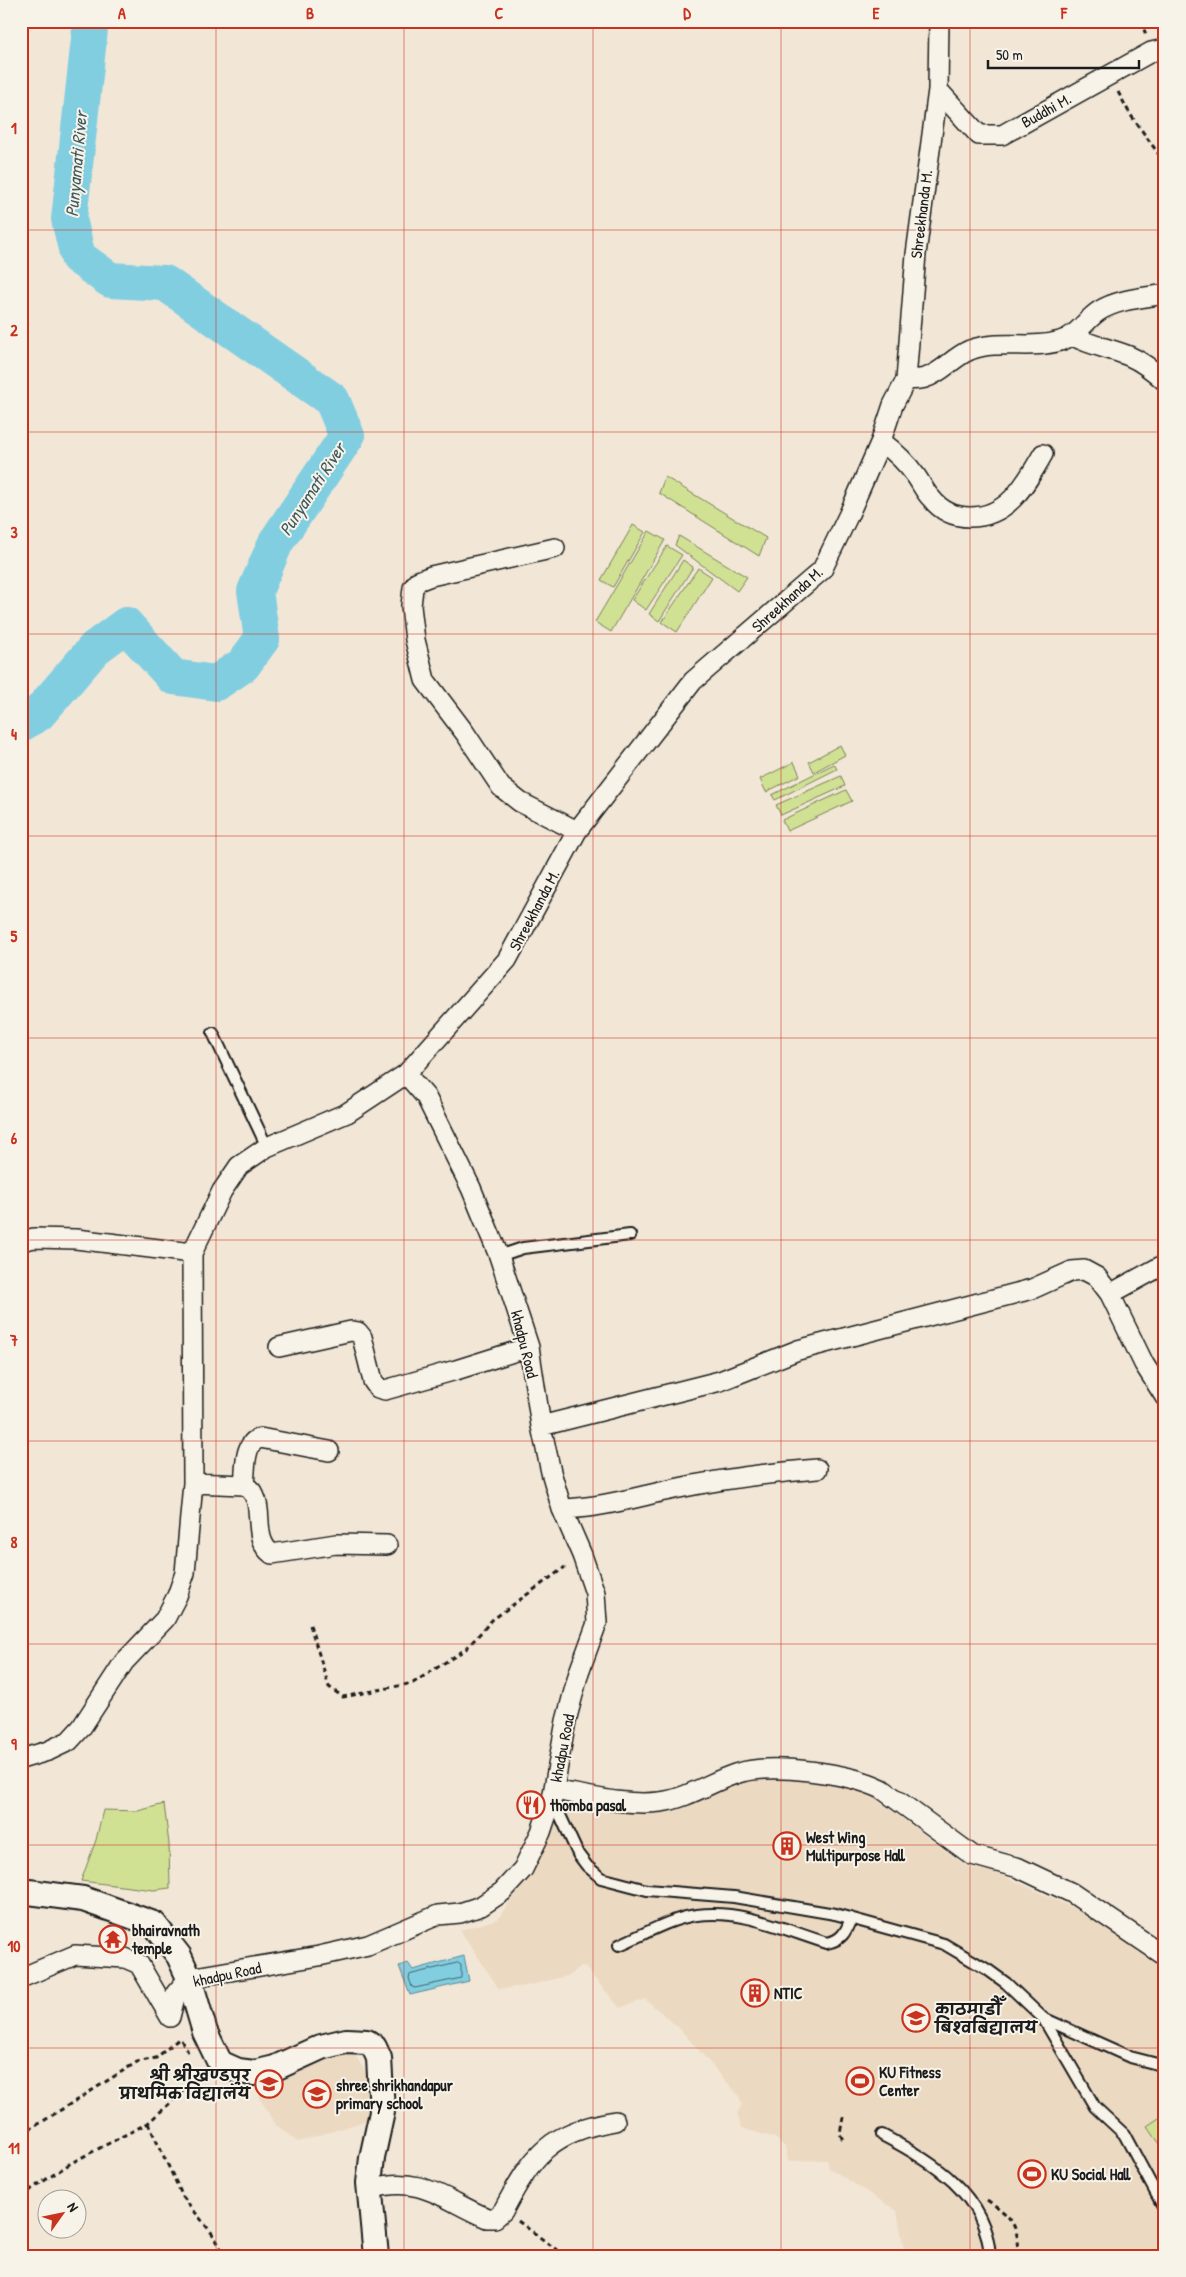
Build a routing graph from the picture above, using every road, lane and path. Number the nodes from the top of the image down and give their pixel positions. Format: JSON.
{"nodes":[{"id":1,"x":939,"y":21,"type":"edge"},
{"id":2,"x":1165,"y":48,"type":"edge"},
{"id":3,"x":1110,"y":75,"type":"junction"},
{"id":4,"x":938,"y":90,"type":"junction"},
{"id":5,"x":1165,"y":163,"type":"edge"},
{"id":6,"x":1165,"y":294,"type":"edge"},
{"id":7,"x":1073,"y":336,"type":"junction"},
{"id":8,"x":906,"y":380,"type":"junction"},
{"id":9,"x":1165,"y":381,"type":"edge"},
{"id":10,"x":881,"y":441,"type":"junction"},
{"id":11,"x":1043,"y":454,"type":"dead end"},
{"id":12,"x":555,"y":548,"type":"dead end"},
{"id":13,"x":577,"y":831,"type":"junction"},
{"id":14,"x":213,"y":1033,"type":"dead end"},
{"id":15,"x":406,"y":1074,"type":"junction"},
{"id":16,"x":267,"y":1147,"type":"junction"},
{"id":17,"x":630,"y":1235,"type":"dead end"},
{"id":18,"x":21,"y":1241,"type":"edge"},
{"id":19,"x":192,"y":1253,"type":"junction"},
{"id":20,"x":499,"y":1256,"type":"junction"},
{"id":21,"x":1165,"y":1264,"type":"edge"},
{"id":22,"x":1110,"y":1294,"type":"junction"},
{"id":23,"x":279,"y":1347,"type":"dead end"},
{"id":24,"x":529,"y":1347,"type":"junction"},
{"id":25,"x":1165,"y":1397,"type":"edge"},
{"id":26,"x":541,"y":1426,"type":"junction"},
{"id":27,"x":329,"y":1451,"type":"dead end"},
{"id":28,"x":817,"y":1469,"type":"dead end"},
{"id":29,"x":192,"y":1483,"type":"junction"},
{"id":30,"x":244,"y":1485,"type":"junction"},
{"id":31,"x":562,"y":1509,"type":"junction"},
{"id":32,"x":387,"y":1544,"type":"dead end"},
{"id":33,"x":582,"y":1555,"type":"junction"},
{"id":34,"x":310,"y":1625,"type":"dead end"},
{"id":35,"x":21,"y":1759,"type":"edge"},
{"id":36,"x":553,"y":1794,"type":"junction"},
{"id":37,"x":21,"y":1891,"type":"edge"},
{"id":38,"x":851,"y":1918,"type":"junction"},
{"id":39,"x":619,"y":1945,"type":"dead end"},
{"id":40,"x":1165,"y":1956,"type":"edge"},
{"id":41,"x":21,"y":1978,"type":"edge"},
{"id":42,"x":189,"y":1978,"type":"junction"},
{"id":43,"x":170,"y":2017,"type":"junction"},
{"id":44,"x":1042,"y":2018,"type":"junction"},
{"id":45,"x":181,"y":2040,"type":"junction"},
{"id":46,"x":189,"y":2054,"type":"dead end"},
{"id":47,"x":1165,"y":2066,"type":"edge"},
{"id":48,"x":198,"y":2067,"type":"dead end"},
{"id":49,"x":843,"y":2117,"type":"dead end"},
{"id":50,"x":616,"y":2121,"type":"dead end"},
{"id":51,"x":148,"y":2123,"type":"junction"},
{"id":52,"x":21,"y":2135,"type":"edge"},
{"id":53,"x":882,"y":2135,"type":"dead end"},
{"id":54,"x":844,"y":2140,"type":"dead end"},
{"id":55,"x":370,"y":2189,"type":"junction"},
{"id":56,"x":962,"y":2190,"type":"junction"},
{"id":57,"x":21,"y":2196,"type":"edge"},
{"id":58,"x":1165,"y":2210,"type":"edge"},
{"id":59,"x":503,"y":2211,"type":"junction"},
{"id":60,"x":1019,"y":2254,"type":"edge"},
{"id":61,"x":226,"y":2256,"type":"edge"},
{"id":62,"x":376,"y":2256,"type":"edge"},
{"id":63,"x":565,"y":2256,"type":"edge"},
{"id":64,"x":990,"y":2256,"type":"edge"},
{"id":65,"x":1031,"y":2256,"type":"edge"}],
"edges":[{"from":1,"to":4,"type":"street","name":"Shreekhanda M."},
{"from":2,"to":3,"type":"street","name":"Buddhi M."},
{"from":3,"to":4,"type":"street","name":"Buddhi M."},
{"from":3,"to":5,"type":"path"},
{"from":4,"to":8,"type":"street","name":"Shreekhanda M."},
{"from":6,"to":7,"type":"street"},
{"from":7,"to":8,"type":"street"},
{"from":7,"to":9,"type":"street"},
{"from":8,"to":10,"type":"street","name":"Shreekhanda M."},
{"from":10,"to":11,"type":"street"},
{"from":10,"to":13,"type":"street","name":"Shreekhanda M."},
{"from":12,"to":13,"type":"street"},
{"from":13,"to":15,"type":"street","name":"Shreekhanda M."},
{"from":14,"to":16,"type":"lane"},
{"from":15,"to":16,"type":"street","name":"Shreekhanda M."},
{"from":15,"to":20,"type":"street","name":"khadpu Road"},
{"from":16,"to":19,"type":"street","name":"Shreekhanda M."},
{"from":17,"to":20,"type":"lane"},
{"from":18,"to":19,"type":"street"},
{"from":19,"to":29,"type":"street"},
{"from":20,"to":24,"type":"street","name":"khadpu Road"},
{"from":21,"to":22,"type":"street"},
{"from":22,"to":25,"type":"street"},
{"from":22,"to":26,"type":"street"},
{"from":23,"to":24,"type":"street"},
{"from":24,"to":26,"type":"street","name":"khadpu Road"},
{"from":26,"to":31,"type":"street","name":"khadpu Road"},
{"from":27,"to":30,"type":"street"},
{"from":28,"to":31,"type":"street"},
{"from":29,"to":30,"type":"street"},
{"from":29,"to":35,"type":"street"},
{"from":30,"to":32,"type":"street"},
{"from":31,"to":33,"type":"street","name":"khadpu Road"},
{"from":33,"to":34,"type":"path"},
{"from":33,"to":36,"type":"street","name":"khadpu Road"},
{"from":36,"to":38,"type":"lane"},
{"from":36,"to":40,"type":"street"},
{"from":36,"to":42,"type":"street","name":"khadpu Road"},
{"from":37,"to":42,"type":"street"},
{"from":38,"to":39,"type":"lane"},
{"from":38,"to":44,"type":"lane"},
{"from":41,"to":43,"type":"street"},
{"from":42,"to":43,"type":"street","name":"khadpu Road"},
{"from":42,"to":55,"type":"street"},
{"from":43,"to":45,"type":"path"},
{"from":44,"to":47,"type":"lane"},
{"from":44,"to":58,"type":"lane"},
{"from":45,"to":46,"type":"path"},
{"from":45,"to":52,"type":"path"},
{"from":48,"to":51,"type":"path"},
{"from":49,"to":54,"type":"path"},
{"from":50,"to":59,"type":"street"},
{"from":51,"to":57,"type":"path"},
{"from":51,"to":61,"type":"path"},
{"from":53,"to":56,"type":"lane"},
{"from":55,"to":59,"type":"street"},
{"from":55,"to":62,"type":"street"},
{"from":56,"to":60,"type":"path"},
{"from":56,"to":64,"type":"lane"},
{"from":59,"to":63,"type":"path"},
{"from":60,"to":65,"type":"path"}]}
